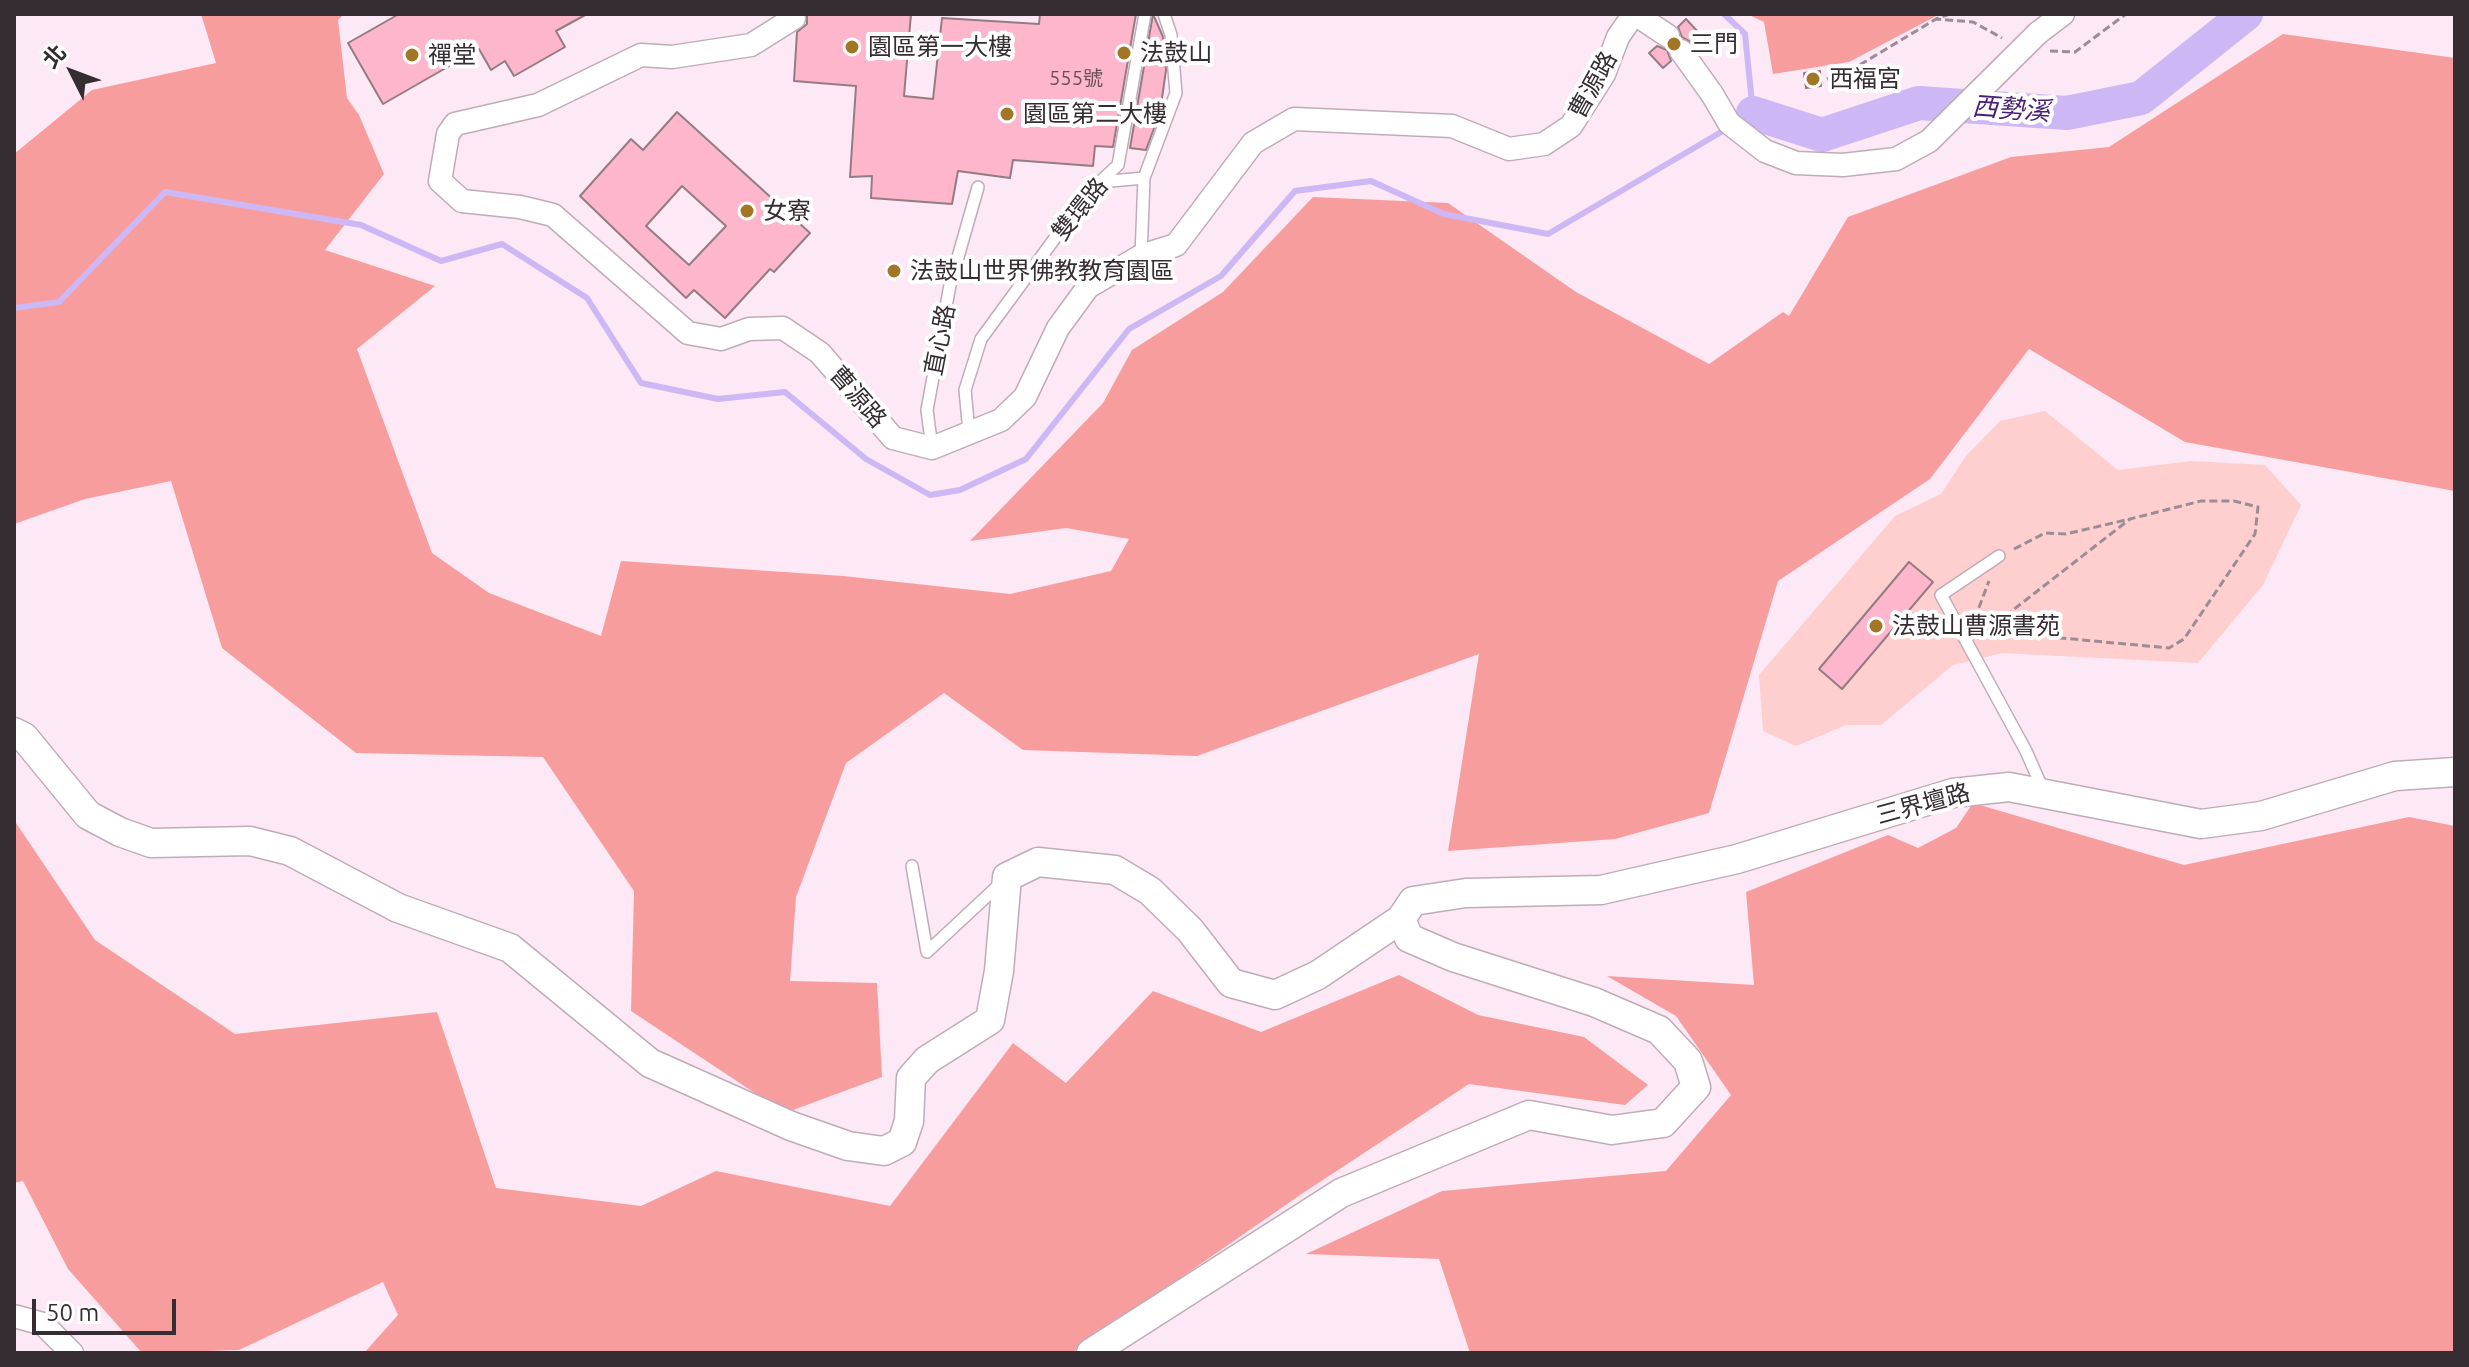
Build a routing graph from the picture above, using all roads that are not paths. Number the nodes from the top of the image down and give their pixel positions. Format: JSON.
{"nodes":[{"id":1,"x":1145,"y":14,"type":"edge"},
{"id":2,"x":1164,"y":14,"type":"edge"},
{"id":3,"x":1634,"y":14,"type":"edge"},
{"id":4,"x":2063,"y":14,"type":"edge"},
{"id":5,"x":794,"y":18,"type":"dead end"},
{"id":6,"x":1144,"y":178,"type":"junction"},
{"id":7,"x":1100,"y":182,"type":"junction"},
{"id":8,"x":978,"y":187,"type":"dead end"},
{"id":9,"x":1141,"y":256,"type":"junction"},
{"id":10,"x":969,"y":432,"type":"junction"},
{"id":11,"x":932,"y":448,"type":"junction"},
{"id":12,"x":1999,"y":556,"type":"road end"},
{"id":13,"x":14,"y":732,"type":"edge"},
{"id":14,"x":2455,"y":772,"type":"edge"},
{"id":15,"x":2045,"y":795,"type":"junction"},
{"id":16,"x":912,"y":866,"type":"dead end"},
{"id":17,"x":1007,"y":877,"type":"junction"},
{"id":18,"x":1401,"y":919,"type":"junction"},
{"id":19,"x":14,"y":1316,"type":"edge"},
{"id":20,"x":72,"y":1353,"type":"edge"},
{"id":21,"x":1091,"y":1353,"type":"edge"}],
"edges":[{"from":1,"to":7,"type":"lane","name":"雙環路"},
{"from":2,"to":6,"type":"lane"},
{"from":3,"to":4,"type":"street","bridge":true},
{"from":3,"to":9,"type":"street","name":"曹源路"},
{"from":5,"to":11,"type":"street","name":"曹源路"},
{"from":6,"to":7,"type":"lane"},
{"from":6,"to":9,"type":"lane"},
{"from":7,"to":10,"type":"lane","name":"雙環路"},
{"from":8,"to":11,"type":"lane","name":"直心路"},
{"from":9,"to":10,"type":"street","name":"曹源路"},
{"from":10,"to":11,"type":"street","name":"曹源路"},
{"from":12,"to":15,"type":"lane"},
{"from":13,"to":17,"type":"street"},
{"from":14,"to":15,"type":"street","name":"三界壇路"},
{"from":15,"to":18,"type":"street","name":"三界壇路"},
{"from":16,"to":17,"type":"lane"},
{"from":17,"to":18,"type":"street","name":"三界壇路"},
{"from":18,"to":21,"type":"street"},
{"from":19,"to":20,"type":"street"}]}
